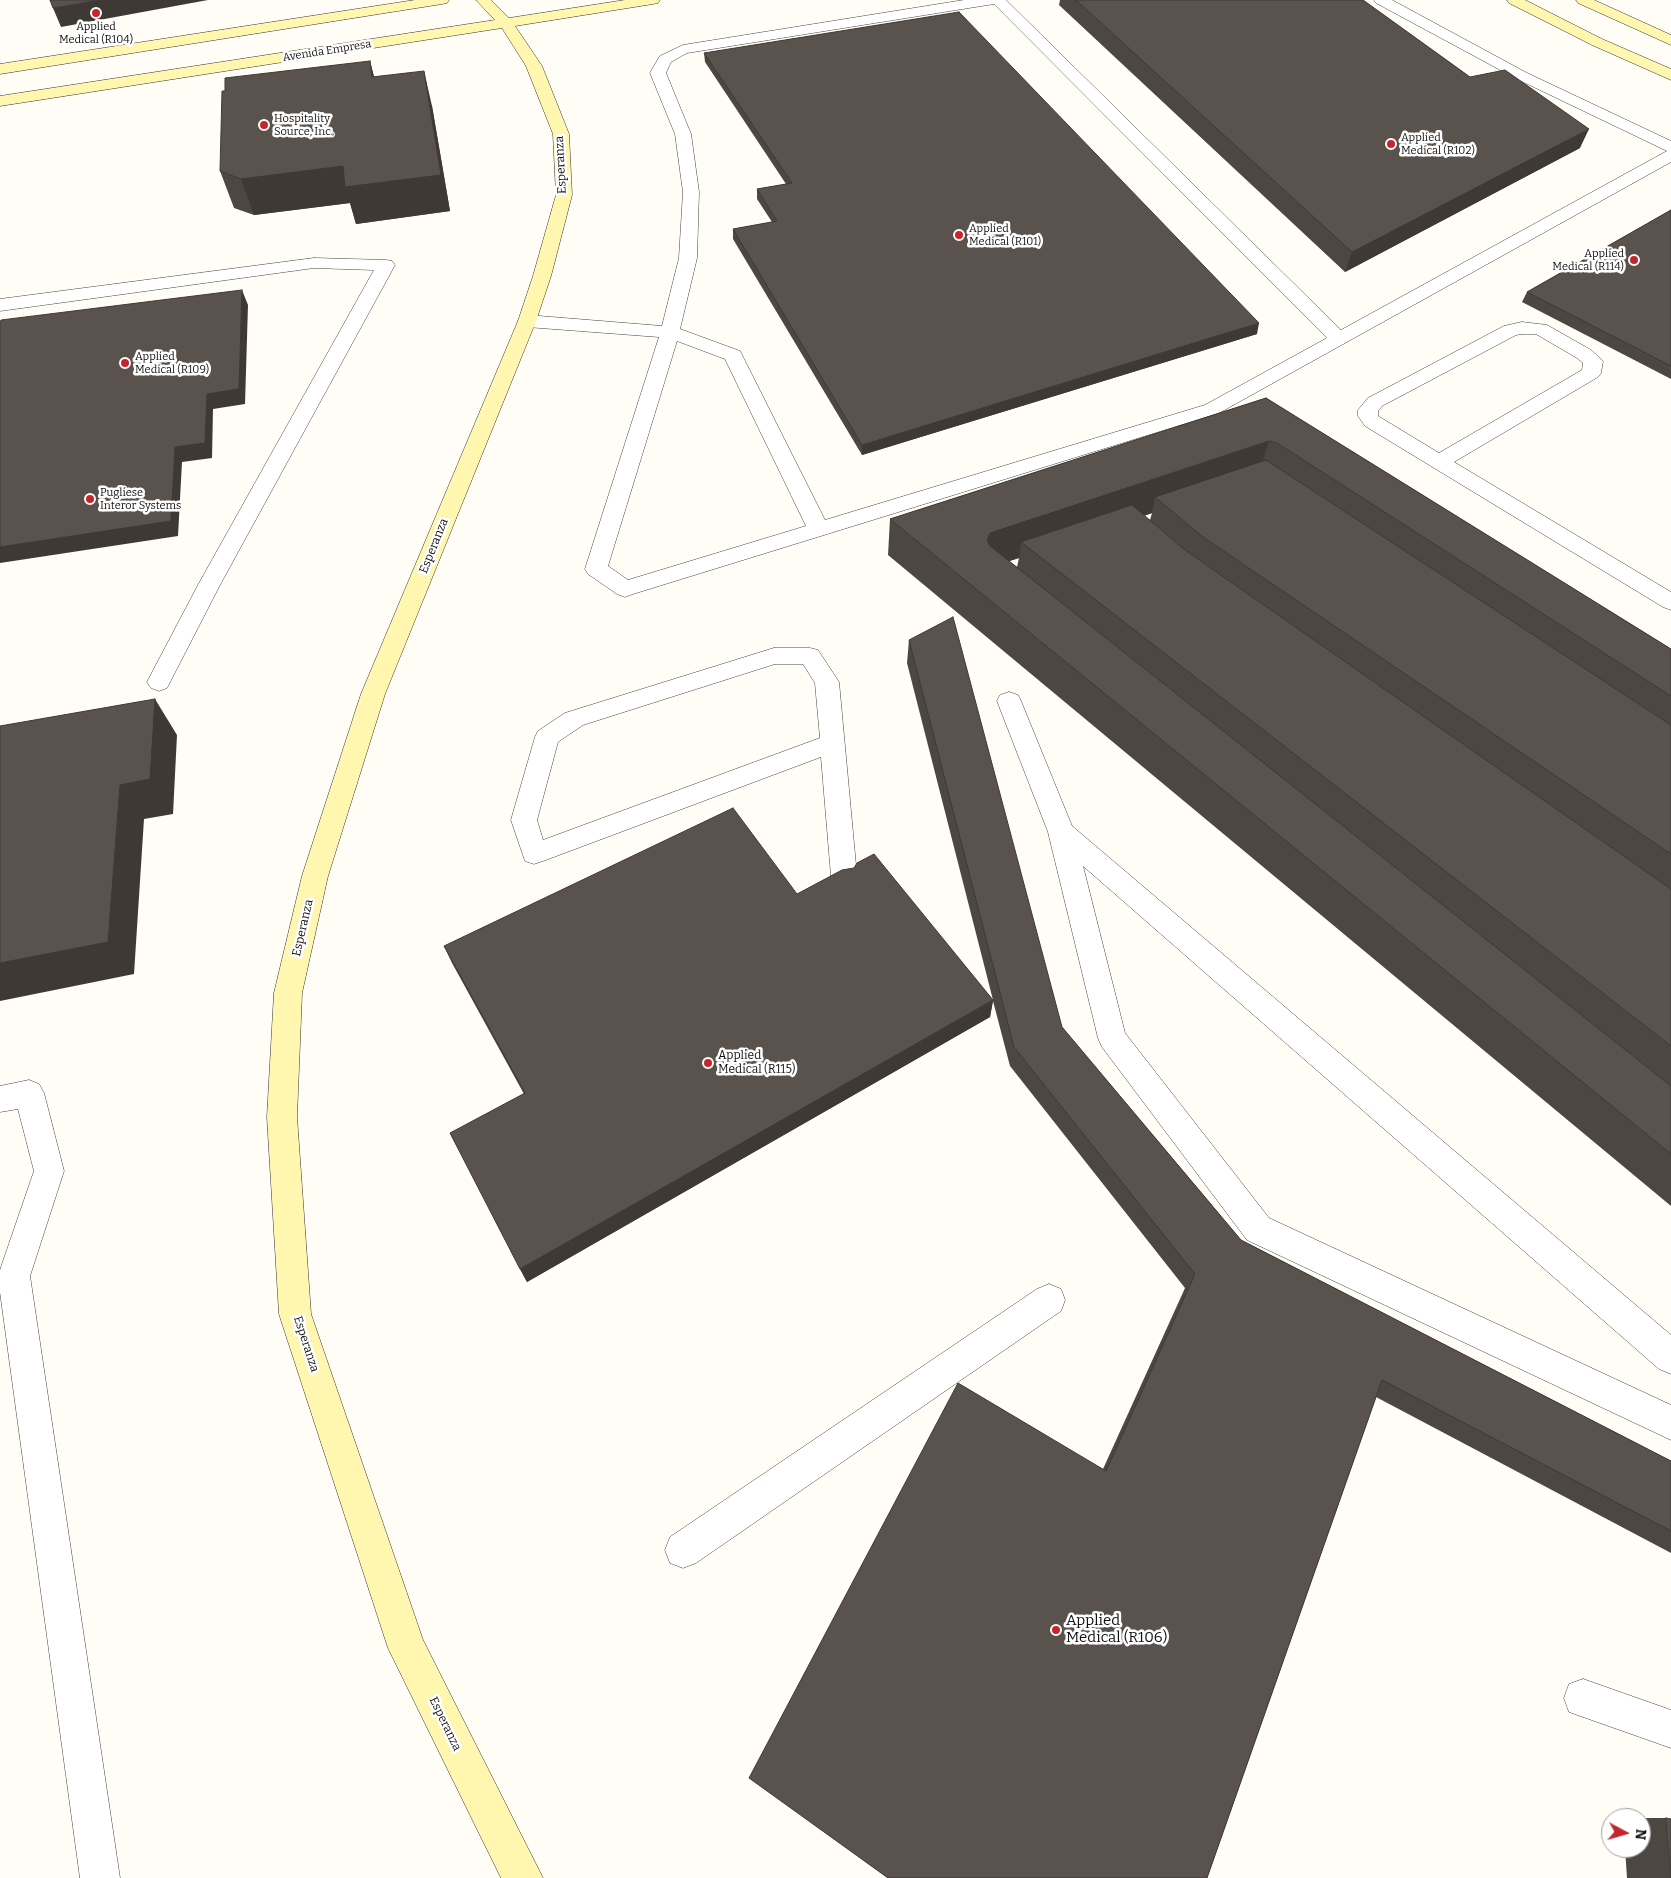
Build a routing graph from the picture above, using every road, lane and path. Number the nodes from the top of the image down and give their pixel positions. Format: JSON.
{"nodes":[{"id":1,"x":442,"y":0,"type":"edge"},
{"id":2,"x":484,"y":0,"type":"edge"},
{"id":3,"x":653,"y":0,"type":"edge"},
{"id":4,"x":991,"y":0,"type":"edge"},
{"id":5,"x":998,"y":0,"type":"edge"},
{"id":6,"x":1381,"y":0,"type":"edge"},
{"id":7,"x":1514,"y":0,"type":"edge"},
{"id":8,"x":1583,"y":0,"type":"edge"},
{"id":9,"x":505,"y":22,"type":"junction"},
{"id":10,"x":1671,"y":41,"type":"edge"},
{"id":11,"x":0,"y":69,"type":"edge"},
{"id":12,"x":1671,"y":75,"type":"edge"},
{"id":13,"x":0,"y":101,"type":"edge"},
{"id":14,"x":1671,"y":147,"type":"edge"},
{"id":15,"x":1671,"y":155,"type":"edge"},
{"id":16,"x":0,"y":305,"type":"edge"},
{"id":17,"x":527,"y":321,"type":"junction"},
{"id":18,"x":670,"y":332,"type":"junction"},
{"id":19,"x":1339,"y":339,"type":"junction"},
{"id":20,"x":1439,"y":462,"type":"junction"},
{"id":21,"x":819,"y":530,"type":"junction"},
{"id":22,"x":1671,"y":602,"type":"edge"},
{"id":23,"x":159,"y":682,"type":"dead end"},
{"id":24,"x":1008,"y":701,"type":"dead end"},
{"id":25,"x":832,"y":744,"type":"junction"},
{"id":26,"x":1061,"y":832,"type":"junction"},
{"id":27,"x":844,"y":876,"type":"edge"},
{"id":28,"x":0,"y":1099,"type":"edge"},
{"id":29,"x":7,"y":1277,"type":"edge"},
{"id":30,"x":1049,"y":1300,"type":"dead end"},
{"id":31,"x":1671,"y":1357,"type":"edge"},
{"id":32,"x":1671,"y":1423,"type":"edge"},
{"id":33,"x":683,"y":1550,"type":"dead end"},
{"id":34,"x":1583,"y":1698,"type":"dead end"},
{"id":35,"x":1671,"y":1729,"type":"edge"},
{"id":36,"x":100,"y":1878,"type":"edge"},
{"id":37,"x":522,"y":1878,"type":"edge"}],
"edges":[{"from":1,"to":11,"type":"street"},
{"from":2,"to":9,"type":"street","name":"Esperanza"},
{"from":3,"to":9,"type":"street","name":"Avenida Empresa"},
{"from":4,"to":18,"type":"lane"},
{"from":5,"to":19,"type":"lane"},
{"from":6,"to":14,"type":"lane"},
{"from":7,"to":12,"type":"street"},
{"from":8,"to":10,"type":"street"},
{"from":9,"to":13,"type":"street","name":"Avenida Empresa"},
{"from":9,"to":17,"type":"street","name":"Esperanza"},
{"from":15,"to":19,"type":"lane"},
{"from":16,"to":23,"type":"lane"},
{"from":17,"to":18,"type":"lane"},
{"from":17,"to":37,"type":"street","name":"Esperanza"},
{"from":18,"to":21,"type":"lane"},
{"from":18,"to":21,"type":"lane"},
{"from":19,"to":21,"type":"lane"},
{"from":20,"to":20,"type":"lane"},
{"from":20,"to":22,"type":"lane"},
{"from":24,"to":26,"type":"lane"},
{"from":25,"to":25,"type":"lane"},
{"from":25,"to":27,"type":"lane"},
{"from":26,"to":31,"type":"lane"},
{"from":26,"to":32,"type":"lane"},
{"from":28,"to":29,"type":"lane"},
{"from":29,"to":36,"type":"lane"},
{"from":30,"to":33,"type":"lane"},
{"from":34,"to":35,"type":"lane"}]}
